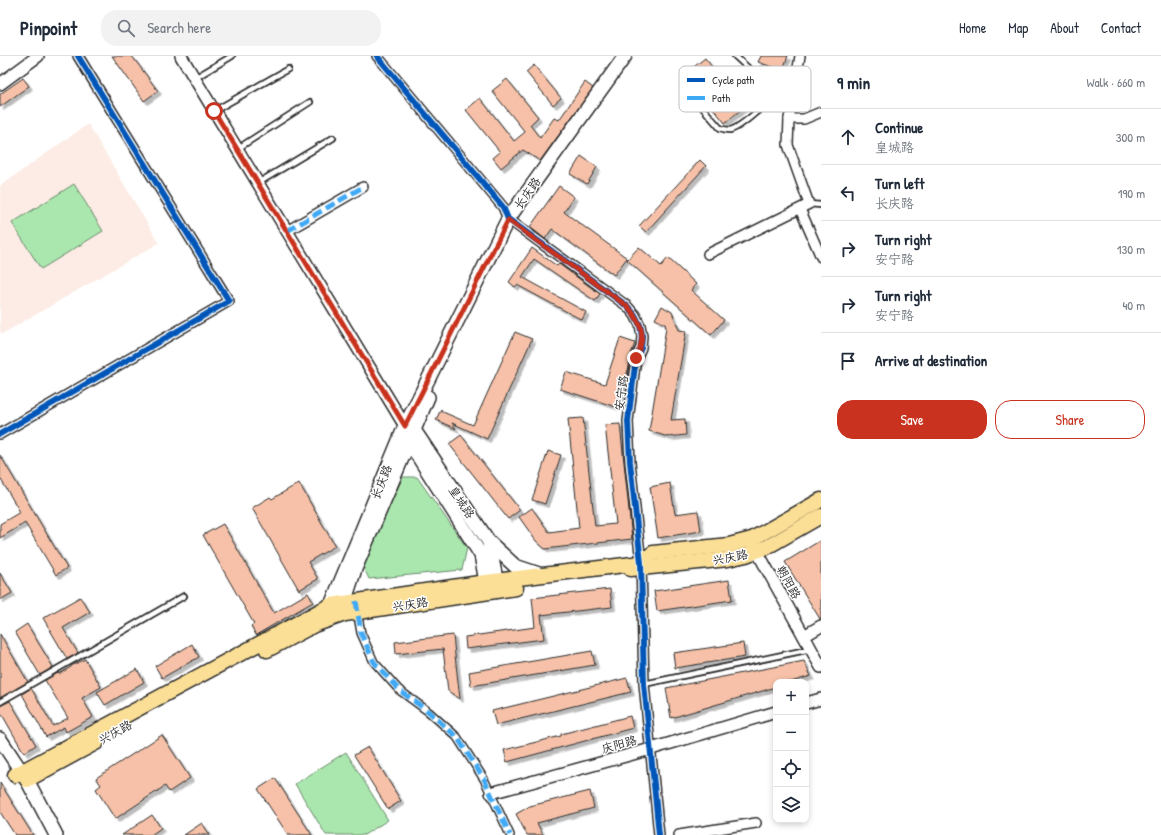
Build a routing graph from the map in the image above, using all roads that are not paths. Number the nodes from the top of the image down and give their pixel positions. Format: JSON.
{"nodes":[{"id":1,"x":26,"y":56,"type":"edge"},
{"id":2,"x":38,"y":56,"type":"edge"},
{"id":3,"x":78,"y":56,"type":"edge"},
{"id":4,"x":181,"y":56,"type":"edge"},
{"id":5,"x":232,"y":56,"type":"edge"},
{"id":6,"x":377,"y":56,"type":"edge"},
{"id":7,"x":625,"y":56,"type":"edge"},
{"id":8,"x":636,"y":56,"type":"edge"},
{"id":9,"x":735,"y":56,"type":"edge"},
{"id":10,"x":800,"y":56,"type":"edge"},
{"id":11,"x":746,"y":66,"type":"edge"},
{"id":12,"x":798,"y":66,"type":"edge"},
{"id":13,"x":288,"y":68,"type":"dead end"},
{"id":14,"x":0,"y":75,"type":"edge"},
{"id":15,"x":195,"y":78,"type":"junction"},
{"id":16,"x":0,"y":84,"type":"edge"},
{"id":17,"x":310,"y":102,"type":"dead end"},
{"id":18,"x":214,"y":111,"type":"junction"},
{"id":19,"x":706,"y":112,"type":"edge"},
{"id":20,"x":756,"y":112,"type":"edge"},
{"id":21,"x":790,"y":112,"type":"edge"},
{"id":22,"x":821,"y":112,"type":"edge"},
{"id":23,"x":789,"y":119,"type":"junction"},
{"id":24,"x":333,"y":138,"type":"dead end"},
{"id":25,"x":237,"y":149,"type":"junction"},
{"id":26,"x":258,"y":183,"type":"junction"},
{"id":27,"x":363,"y":187,"type":"dead end"},
{"id":28,"x":809,"y":204,"type":"junction"},
{"id":29,"x":821,"y":206,"type":"edge"},
{"id":30,"x":800,"y":209,"type":"junction"},
{"id":31,"x":512,"y":222,"type":"junction"},
{"id":32,"x":287,"y":231,"type":"junction"},
{"id":33,"x":708,"y":254,"type":"dead end"},
{"id":34,"x":821,"y":257,"type":"edge"},
{"id":35,"x":409,"y":432,"type":"junction"},
{"id":36,"x":0,"y":434,"type":"edge"},
{"id":37,"x":821,"y":500,"type":"edge"},
{"id":38,"x":821,"y":516,"type":"edge"},
{"id":39,"x":489,"y":542,"type":"junction"},
{"id":40,"x":759,"y":551,"type":"junction"},
{"id":41,"x":641,"y":565,"type":"junction"},
{"id":42,"x":542,"y":575,"type":"junction"},
{"id":43,"x":492,"y":586,"type":"junction"},
{"id":44,"x":184,"y":596,"type":"dead end"},
{"id":45,"x":345,"y":609,"type":"junction"},
{"id":46,"x":821,"y":626,"type":"edge"},
{"id":47,"x":806,"y":635,"type":"junction"},
{"id":48,"x":812,"y":649,"type":"junction"},
{"id":49,"x":821,"y":667,"type":"edge"},
{"id":50,"x":644,"y":684,"type":"junction"},
{"id":51,"x":821,"y":699,"type":"edge"},
{"id":52,"x":0,"y":702,"type":"edge"},
{"id":53,"x":809,"y":702,"type":"edge"},
{"id":54,"x":773,"y":713,"type":"edge"},
{"id":55,"x":0,"y":739,"type":"edge"},
{"id":56,"x":651,"y":749,"type":"junction"},
{"id":57,"x":0,"y":752,"type":"edge"},
{"id":58,"x":21,"y":777,"type":"junction"},
{"id":59,"x":491,"y":793,"type":"junction"},
{"id":60,"x":756,"y":823,"type":"dead end"},
{"id":61,"x":48,"y":835,"type":"edge"},
{"id":62,"x":56,"y":835,"type":"edge"},
{"id":63,"x":510,"y":835,"type":"edge"},
{"id":64,"x":659,"y":835,"type":"edge"},
{"id":65,"x":679,"y":835,"type":"edge"}],
"edges":[{"from":1,"to":14,"type":"street"},
{"from":2,"to":16,"type":"street"},
{"from":3,"to":36,"type":"street"},
{"from":4,"to":15,"type":"street","name":"皇城路"},
{"from":5,"to":15,"type":"lane"},
{"from":6,"to":31,"type":"street"},
{"from":7,"to":31,"type":"main road","name":"长庆路"},
{"from":8,"to":31,"type":"main road"},
{"from":9,"to":11,"type":"lane"},
{"from":10,"to":12,"type":"street"},
{"from":13,"to":18,"type":"lane"},
{"from":15,"to":18,"type":"street","name":"皇城路"},
{"from":17,"to":25,"type":"lane"},
{"from":18,"to":25,"type":"street","name":"皇城路"},
{"from":19,"to":20,"type":"lane"},
{"from":21,"to":23,"type":"street"},
{"from":22,"to":23,"type":"street"},
{"from":23,"to":28,"type":"street"},
{"from":24,"to":26,"type":"lane"},
{"from":25,"to":26,"type":"street","name":"皇城路"},
{"from":26,"to":32,"type":"street","name":"皇城路"},
{"from":27,"to":32,"type":"street"},
{"from":28,"to":29,"type":"lane"},
{"from":28,"to":30,"type":"street"},
{"from":30,"to":33,"type":"street"},
{"from":30,"to":34,"type":"street"},
{"from":31,"to":35,"type":"main road","name":"长庆路"},
{"from":31,"to":41,"type":"street","name":"安宁路"},
{"from":32,"to":35,"type":"street","name":"皇城路"},
{"from":35,"to":39,"type":"main road","name":"皇城路"},
{"from":35,"to":43,"type":"main road","name":"皇城路"},
{"from":35,"to":45,"type":"main road","name":"长庆路"},
{"from":37,"to":41,"type":"main road","name":"兴庆路"},
{"from":38,"to":40,"type":"main road","name":"兴庆路"},
{"from":39,"to":42,"type":"main road"},
{"from":39,"to":43,"type":"main road","name":"皇城路"},
{"from":40,"to":41,"type":"main road","name":"兴庆路"},
{"from":40,"to":47,"type":"street","name":"朝阳路"},
{"from":41,"to":42,"type":"main road","name":"兴庆路"},
{"from":41,"to":43,"type":"main road","name":"兴庆路"},
{"from":41,"to":50,"type":"street","name":"安宁路"},
{"from":42,"to":43,"type":"main road","name":"兴庆路"},
{"from":43,"to":45,"type":"main road","name":"兴庆路"},
{"from":44,"to":52,"type":"lane"},
{"from":45,"to":58,"type":"main road","name":"兴庆路"},
{"from":45,"to":59,"type":"street"},
{"from":46,"to":47,"type":"street"},
{"from":47,"to":48,"type":"street","name":"朝阳路"},
{"from":48,"to":49,"type":"street","name":"朝阳路"},
{"from":48,"to":50,"type":"lane"},
{"from":50,"to":56,"type":"street","name":"安宁路"},
{"from":51,"to":53,"type":"street"},
{"from":54,"to":56,"type":"street","name":"庆阳路"},
{"from":55,"to":58,"type":"main road"},
{"from":56,"to":59,"type":"street","name":"庆阳路"},
{"from":56,"to":64,"type":"street","name":"安宁路"},
{"from":57,"to":58,"type":"main road"},
{"from":58,"to":61,"type":"main road"},
{"from":58,"to":62,"type":"main road"},
{"from":59,"to":63,"type":"street"},
{"from":60,"to":65,"type":"street"}]}
